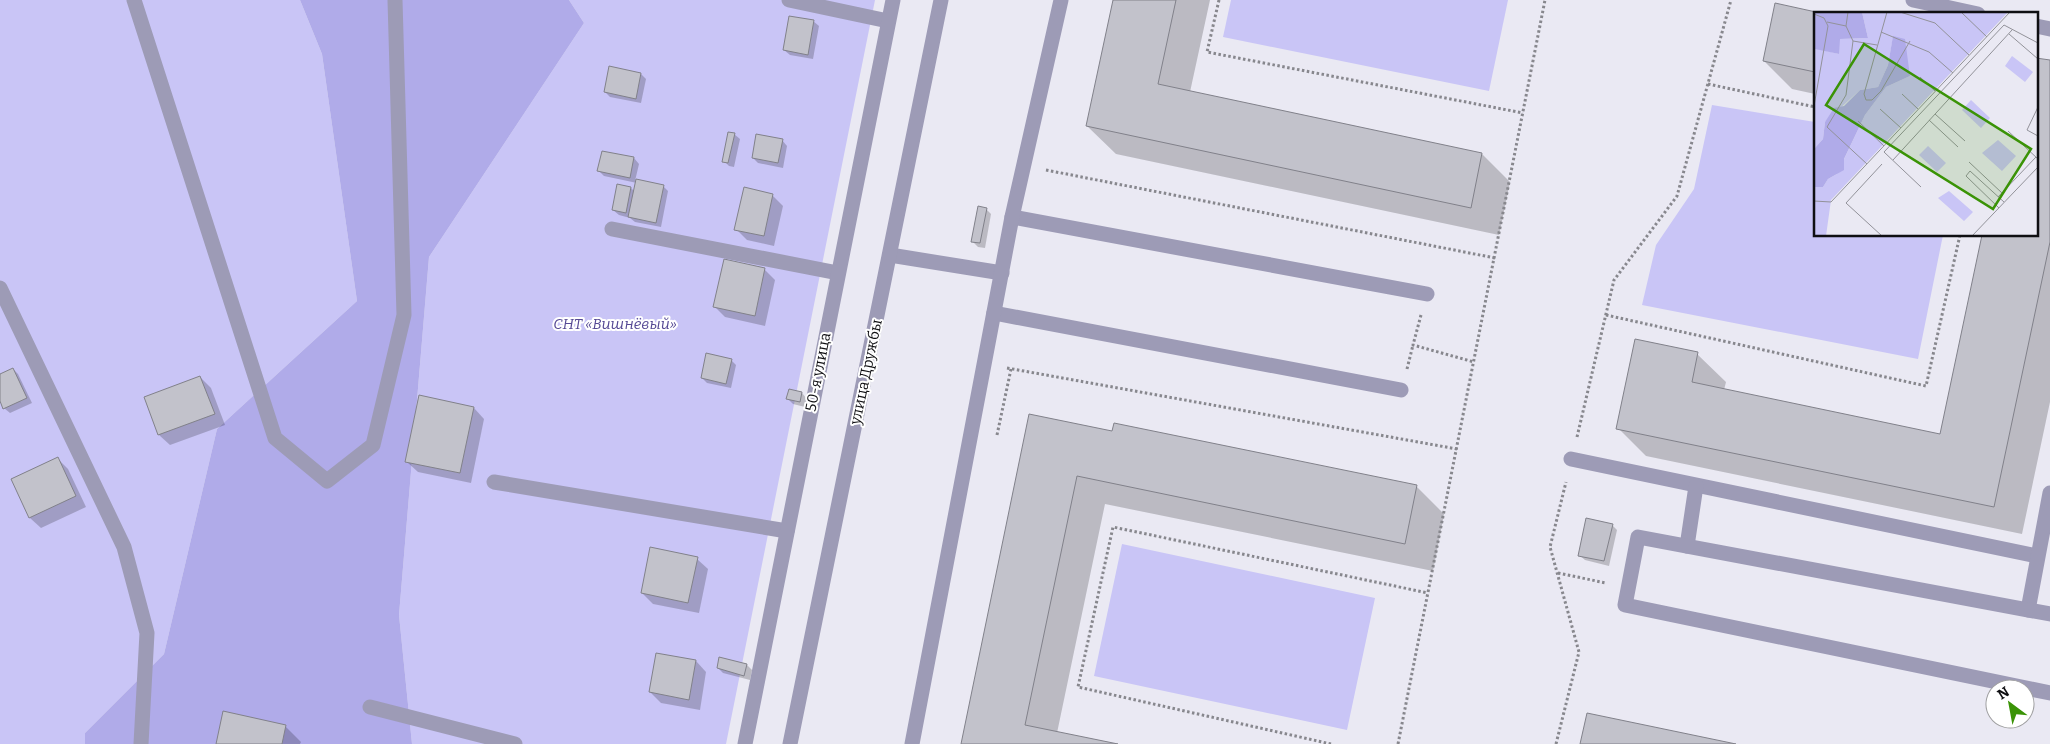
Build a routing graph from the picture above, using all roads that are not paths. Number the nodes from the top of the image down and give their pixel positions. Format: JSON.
{"nodes":[{"id":1,"x":134,"y":0,"type":"edge"},
{"id":2,"x":395,"y":0,"type":"edge"},
{"id":3,"x":789,"y":0,"type":"edge"},
{"id":4,"x":893,"y":0,"type":"edge"},
{"id":5,"x":941,"y":0,"type":"edge"},
{"id":6,"x":1061,"y":0,"type":"edge"},
{"id":7,"x":1913,"y":0,"type":"edge"},
{"id":8,"x":1969,"y":12,"type":"edge"},
{"id":9,"x":888,"y":21,"type":"junction"},
{"id":10,"x":1012,"y":217,"type":"junction"},
{"id":11,"x":612,"y":229,"type":"dead end"},
{"id":12,"x":890,"y":255,"type":"junction"},
{"id":13,"x":838,"y":272,"type":"junction"},
{"id":14,"x":1002,"y":273,"type":"junction"},
{"id":15,"x":0,"y":288,"type":"edge"},
{"id":16,"x":1427,"y":294,"type":"road end"},
{"id":17,"x":994,"y":313,"type":"junction"},
{"id":18,"x":1401,"y":390,"type":"dead end"},
{"id":19,"x":1571,"y":459,"type":"road end"},
{"id":20,"x":494,"y":482,"type":"dead end"},
{"id":21,"x":1696,"y":486,"type":"junction"},
{"id":22,"x":2050,"y":493,"type":"edge"},
{"id":23,"x":787,"y":532,"type":"junction"},
{"id":24,"x":1687,"y":546,"type":"junction"},
{"id":25,"x":2037,"y":556,"type":"junction"},
{"id":26,"x":2028,"y":610,"type":"junction"},
{"id":27,"x":2050,"y":614,"type":"edge"},
{"id":28,"x":2050,"y":693,"type":"edge"},
{"id":29,"x":370,"y":707,"type":"dead end"},
{"id":30,"x":141,"y":744,"type":"edge"},
{"id":31,"x":515,"y":744,"type":"edge"},
{"id":32,"x":745,"y":744,"type":"edge"},
{"id":33,"x":790,"y":744,"type":"edge"},
{"id":34,"x":912,"y":744,"type":"edge"}],
"edges":[{"from":1,"to":2,"type":"street"},
{"from":3,"to":9,"type":"street"},
{"from":4,"to":9,"type":"street","name":"50-я улица"},
{"from":5,"to":12,"type":"street","name":"улица Дружбы"},
{"from":6,"to":10,"type":"street"},
{"from":7,"to":8,"type":"street"},
{"from":9,"to":13,"type":"street","name":"50-я улица"},
{"from":10,"to":14,"type":"street"},
{"from":10,"to":16,"type":"street"},
{"from":11,"to":13,"type":"street"},
{"from":12,"to":14,"type":"street"},
{"from":12,"to":33,"type":"street","name":"улица Дружбы"},
{"from":13,"to":23,"type":"street","name":"50-я улица"},
{"from":14,"to":17,"type":"street"},
{"from":15,"to":30,"type":"street"},
{"from":17,"to":18,"type":"street"},
{"from":17,"to":34,"type":"street"},
{"from":19,"to":21,"type":"street"},
{"from":20,"to":23,"type":"street"},
{"from":21,"to":24,"type":"street"},
{"from":21,"to":25,"type":"street"},
{"from":22,"to":25,"type":"street"},
{"from":23,"to":32,"type":"street","name":"50-я улица"},
{"from":24,"to":26,"type":"street"},
{"from":24,"to":28,"type":"street"},
{"from":25,"to":26,"type":"street"},
{"from":26,"to":27,"type":"street"},
{"from":29,"to":31,"type":"street"}]}
